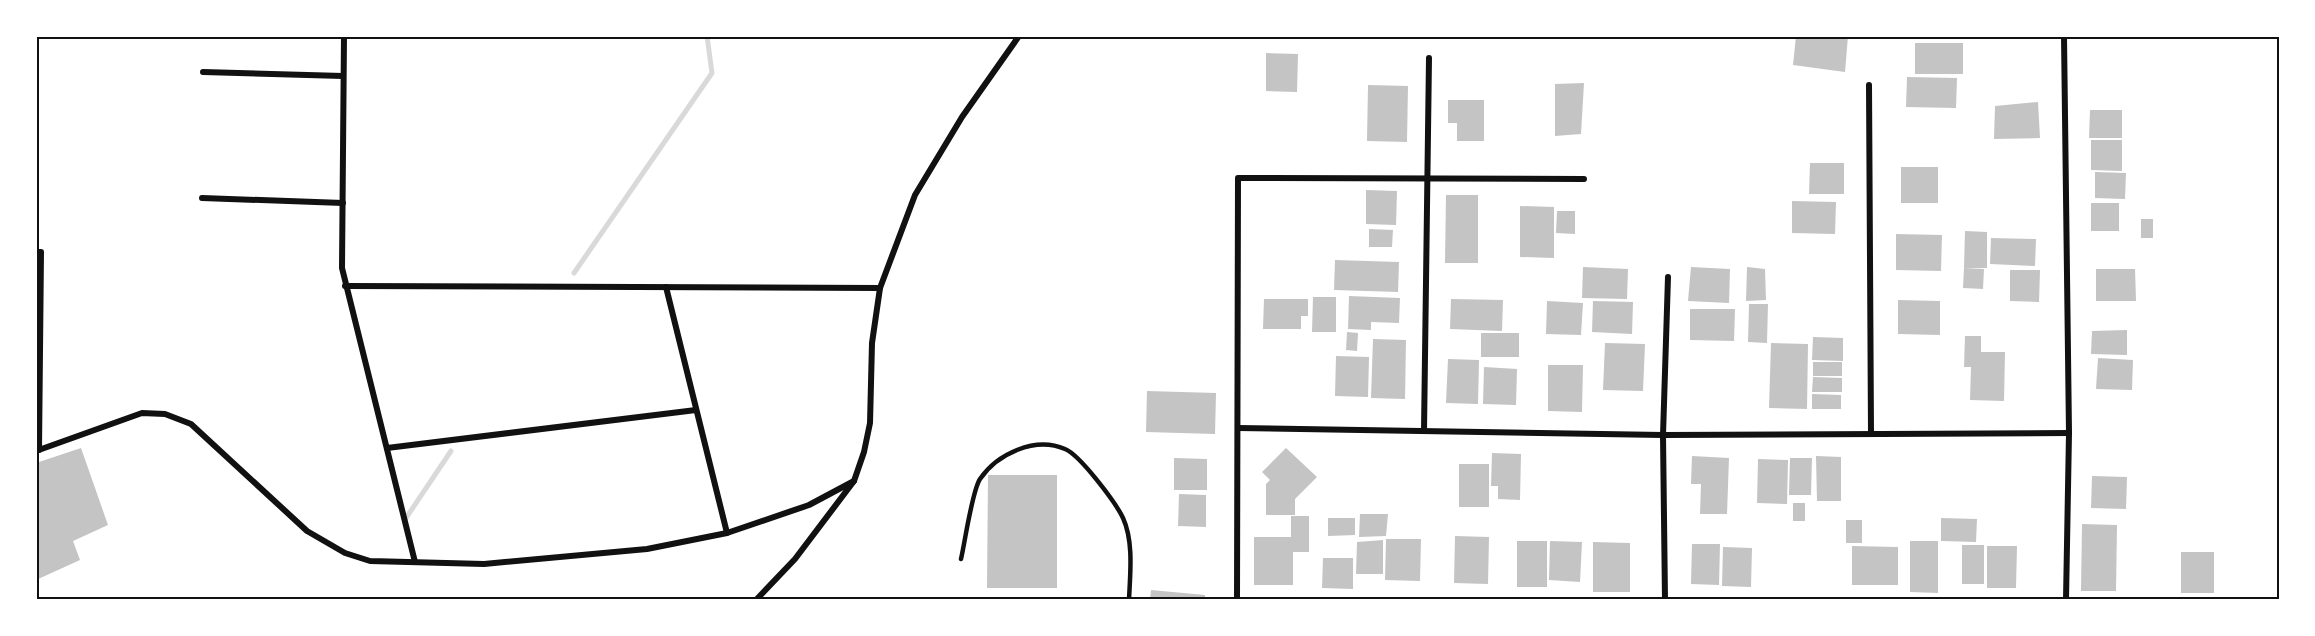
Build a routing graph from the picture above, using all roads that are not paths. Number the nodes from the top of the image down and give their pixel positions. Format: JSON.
{"nodes":[{"id":1,"x":344,"y":36,"type":"edge"},
{"id":2,"x":1019,"y":36,"type":"edge"},
{"id":3,"x":2064,"y":36,"type":"edge"},
{"id":4,"x":1429,"y":58,"type":"dead end"},
{"id":5,"x":202,"y":72,"type":"dead end"},
{"id":6,"x":343,"y":76,"type":"junction"},
{"id":7,"x":1869,"y":85,"type":"dead end"},
{"id":8,"x":1428,"y":178,"type":"junction"},
{"id":9,"x":1584,"y":179,"type":"dead end"},
{"id":10,"x":201,"y":198,"type":"dead end"},
{"id":11,"x":343,"y":203,"type":"junction"},
{"id":12,"x":38,"y":252,"type":"edge"},
{"id":13,"x":1668,"y":277,"type":"dead end"},
{"id":14,"x":345,"y":286,"type":"junction"},
{"id":15,"x":666,"y":287,"type":"junction"},
{"id":16,"x":880,"y":288,"type":"junction"},
{"id":17,"x":696,"y":410,"type":"junction"},
{"id":18,"x":1238,"y":428,"type":"junction"},
{"id":19,"x":1424,"y":431,"type":"junction"},
{"id":20,"x":1871,"y":433,"type":"junction"},
{"id":21,"x":2069,"y":433,"type":"junction"},
{"id":22,"x":1663,"y":435,"type":"junction"},
{"id":23,"x":387,"y":448,"type":"junction"},
{"id":24,"x":37,"y":450,"type":"edge"},
{"id":25,"x":854,"y":481,"type":"junction"},
{"id":26,"x":727,"y":532,"type":"junction"},
{"id":27,"x":961,"y":559,"type":"dead end"},
{"id":28,"x":415,"y":562,"type":"junction"},
{"id":29,"x":756,"y":600,"type":"edge"},
{"id":30,"x":1130,"y":600,"type":"edge"},
{"id":31,"x":1237,"y":600,"type":"edge"},
{"id":32,"x":1665,"y":600,"type":"edge"},
{"id":33,"x":2066,"y":600,"type":"edge"}],
"edges":[{"from":1,"to":6,"type":"street"},
{"from":2,"to":16,"type":"street"},
{"from":3,"to":21,"type":"street"},
{"from":4,"to":8,"type":"street"},
{"from":5,"to":6,"type":"street"},
{"from":6,"to":11,"type":"street"},
{"from":7,"to":20,"type":"street"},
{"from":8,"to":9,"type":"street"},
{"from":8,"to":18,"type":"street"},
{"from":8,"to":19,"type":"street"},
{"from":10,"to":11,"type":"street"},
{"from":11,"to":14,"type":"street"},
{"from":12,"to":24,"type":"street"},
{"from":13,"to":22,"type":"street"},
{"from":14,"to":15,"type":"street"},
{"from":14,"to":23,"type":"street"},
{"from":15,"to":16,"type":"street"},
{"from":15,"to":17,"type":"street"},
{"from":16,"to":25,"type":"street"},
{"from":17,"to":23,"type":"street"},
{"from":17,"to":26,"type":"street"},
{"from":18,"to":19,"type":"street"},
{"from":18,"to":31,"type":"street"},
{"from":19,"to":22,"type":"street"},
{"from":20,"to":21,"type":"street"},
{"from":20,"to":22,"type":"street"},
{"from":21,"to":33,"type":"street"},
{"from":22,"to":32,"type":"street"},
{"from":23,"to":28,"type":"street"},
{"from":24,"to":28,"type":"street"},
{"from":25,"to":26,"type":"street"},
{"from":25,"to":29,"type":"street"},
{"from":26,"to":28,"type":"street"},
{"from":27,"to":30,"type":"lane"}]}
